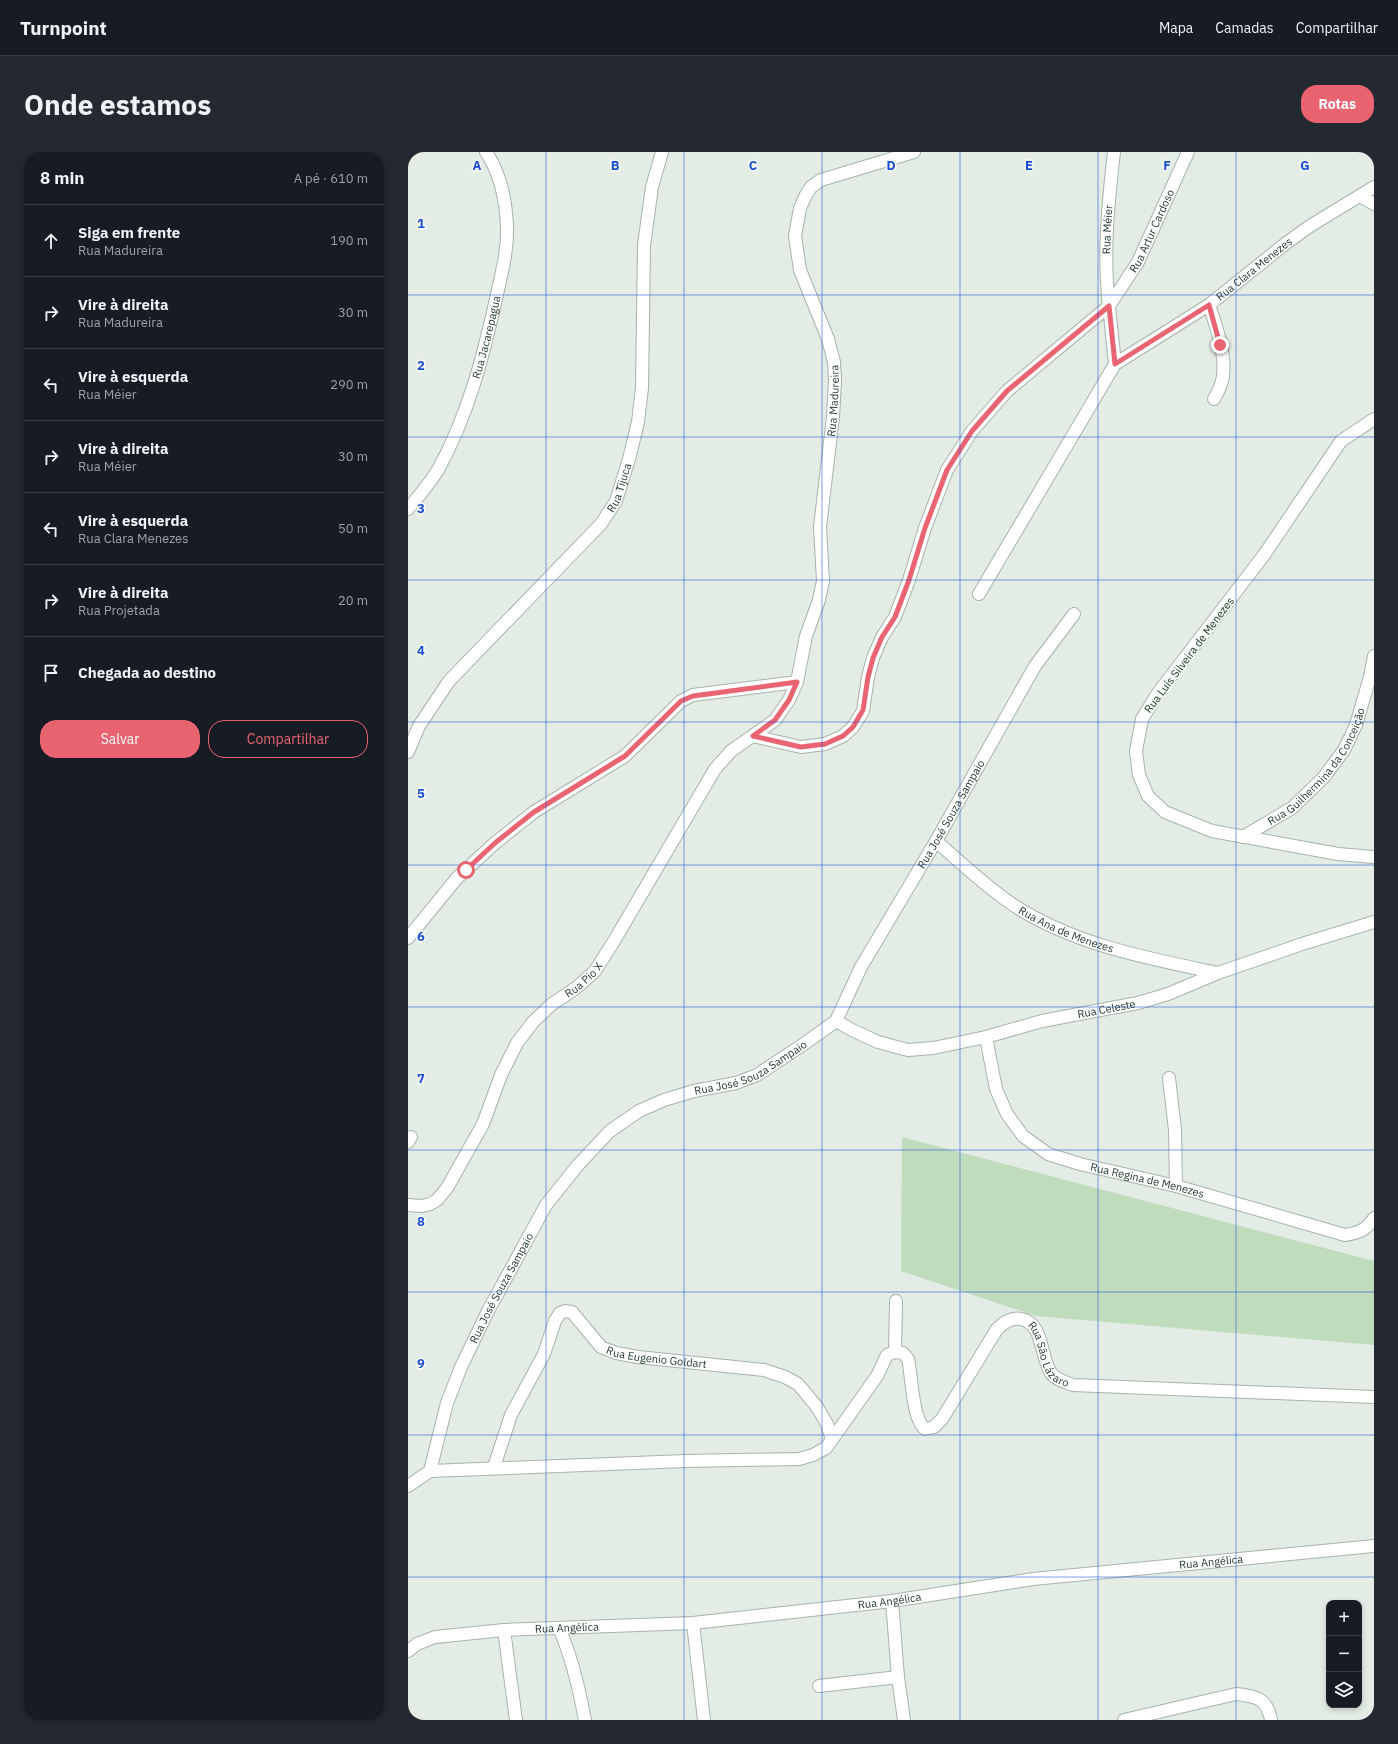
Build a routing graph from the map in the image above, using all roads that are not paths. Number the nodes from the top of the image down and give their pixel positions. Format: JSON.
{"nodes":[{"id":1,"x":486,"y":152,"type":"edge"},
{"id":2,"x":662,"y":152,"type":"edge"},
{"id":3,"x":914,"y":152,"type":"edge"},
{"id":4,"x":1114,"y":152,"type":"edge"},
{"id":5,"x":1188,"y":152,"type":"edge"},
{"id":6,"x":1374,"y":187,"type":"edge"},
{"id":7,"x":1360,"y":196,"type":"junction"},
{"id":8,"x":1374,"y":204,"type":"edge"},
{"id":9,"x":1209,"y":305,"type":"junction"},
{"id":10,"x":1109,"y":306,"type":"junction"},
{"id":11,"x":1115,"y":364,"type":"junction"},
{"id":12,"x":1214,"y":399,"type":"dead end"},
{"id":13,"x":1374,"y":419,"type":"edge"},
{"id":14,"x":408,"y":509,"type":"edge"},
{"id":15,"x":979,"y":594,"type":"dead end"},
{"id":16,"x":1074,"y":614,"type":"dead end"},
{"id":17,"x":1374,"y":656,"type":"edge"},
{"id":18,"x":797,"y":682,"type":"junction"},
{"id":19,"x":753,"y":736,"type":"junction"},
{"id":20,"x":408,"y":752,"type":"edge"},
{"id":21,"x":1243,"y":836,"type":"junction"},
{"id":22,"x":936,"y":841,"type":"junction"},
{"id":23,"x":1374,"y":857,"type":"edge"},
{"id":24,"x":1374,"y":922,"type":"edge"},
{"id":25,"x":408,"y":938,"type":"edge"},
{"id":26,"x":1218,"y":974,"type":"junction"},
{"id":27,"x":836,"y":1021,"type":"junction"},
{"id":28,"x":986,"y":1037,"type":"junction"},
{"id":29,"x":1169,"y":1078,"type":"dead end"},
{"id":30,"x":1176,"y":1186,"type":"junction"},
{"id":31,"x":408,"y":1205,"type":"edge"},
{"id":32,"x":1374,"y":1218,"type":"edge"},
{"id":33,"x":896,"y":1301,"type":"dead end"},
{"id":34,"x":894,"y":1352,"type":"junction"},
{"id":35,"x":1374,"y":1397,"type":"edge"},
{"id":36,"x":832,"y":1439,"type":"junction"},
{"id":37,"x":494,"y":1467,"type":"junction"},
{"id":38,"x":430,"y":1471,"type":"junction"},
{"id":39,"x":408,"y":1486,"type":"edge"},
{"id":40,"x":1374,"y":1546,"type":"edge"},
{"id":41,"x":892,"y":1601,"type":"junction"},
{"id":42,"x":693,"y":1623,"type":"junction"},
{"id":43,"x":559,"y":1628,"type":"junction"},
{"id":44,"x":504,"y":1630,"type":"junction"},
{"id":45,"x":408,"y":1651,"type":"edge"},
{"id":46,"x":898,"y":1677,"type":"junction"},
{"id":47,"x":819,"y":1686,"type":"dead end"},
{"id":48,"x":516,"y":1720,"type":"edge"},
{"id":49,"x":585,"y":1720,"type":"edge"},
{"id":50,"x":704,"y":1720,"type":"edge"},
{"id":51,"x":904,"y":1720,"type":"edge"},
{"id":52,"x":1124,"y":1720,"type":"edge"},
{"id":53,"x":1271,"y":1720,"type":"edge"}],
"edges":[{"from":1,"to":14,"type":"street","name":"Rua Jacarepagua"},
{"from":2,"to":20,"type":"street","name":"Rua Tijuca"},
{"from":3,"to":18,"type":"street","name":"Rua Madureira"},
{"from":4,"to":10,"type":"street","name":"Rua Méier"},
{"from":5,"to":10,"type":"street","name":"Rua Artur Cardoso"},
{"from":6,"to":7,"type":"street","name":"Rua Clara Menezes"},
{"from":7,"to":8,"type":"street"},
{"from":7,"to":9,"type":"street","name":"Rua Clara Menezes"},
{"from":9,"to":11,"type":"street","name":"Rua Clara Menezes"},
{"from":9,"to":12,"type":"street"},
{"from":10,"to":11,"type":"street","name":"Rua Méier"},
{"from":10,"to":19,"type":"street"},
{"from":11,"to":15,"type":"street"},
{"from":13,"to":21,"type":"street","name":"Rua Luís Silveira de Menezes"},
{"from":16,"to":22,"type":"street","name":"Rua José Souza Sampaio"},
{"from":17,"to":21,"type":"street","name":"Rua Guilhermina da Conceição"},
{"from":18,"to":19,"type":"street","name":"Rua Madureira"},
{"from":18,"to":25,"type":"street"},
{"from":19,"to":31,"type":"street","name":"Rua Pio X"},
{"from":21,"to":23,"type":"street","name":"Rua Luís Silveira de Menezes"},
{"from":22,"to":26,"type":"street","name":"Rua Ana de Menezes"},
{"from":22,"to":27,"type":"street","name":"Rua José Souza Sampaio"},
{"from":24,"to":26,"type":"street","name":"Rua Celeste"},
{"from":26,"to":28,"type":"street","name":"Rua Celeste"},
{"from":27,"to":28,"type":"street","name":"Rua Celeste"},
{"from":27,"to":38,"type":"street","name":"Rua José Souza Sampaio"},
{"from":28,"to":30,"type":"street","name":"Rua Regina de Menezes"},
{"from":29,"to":30,"type":"street"},
{"from":30,"to":32,"type":"street","name":"Rua Regina de Menezes"},
{"from":33,"to":34,"type":"street"},
{"from":34,"to":35,"type":"street","name":"Rua São Lázaro"},
{"from":34,"to":36,"type":"street"},
{"from":36,"to":37,"type":"street"},
{"from":36,"to":37,"type":"street","name":"Rua Eugenio Goldart"},
{"from":37,"to":38,"type":"street"},
{"from":38,"to":39,"type":"street"},
{"from":40,"to":41,"type":"street","name":"Rua Angélica"},
{"from":41,"to":42,"type":"street","name":"Rua Angélica"},
{"from":41,"to":46,"type":"street"},
{"from":42,"to":43,"type":"street","name":"Rua Angélica"},
{"from":42,"to":50,"type":"street"},
{"from":43,"to":44,"type":"street","name":"Rua Angélica"},
{"from":43,"to":49,"type":"street"},
{"from":44,"to":45,"type":"street","name":"Rua Angélica"},
{"from":44,"to":48,"type":"street"},
{"from":46,"to":47,"type":"street"},
{"from":46,"to":51,"type":"street"},
{"from":52,"to":53,"type":"street"}]}
